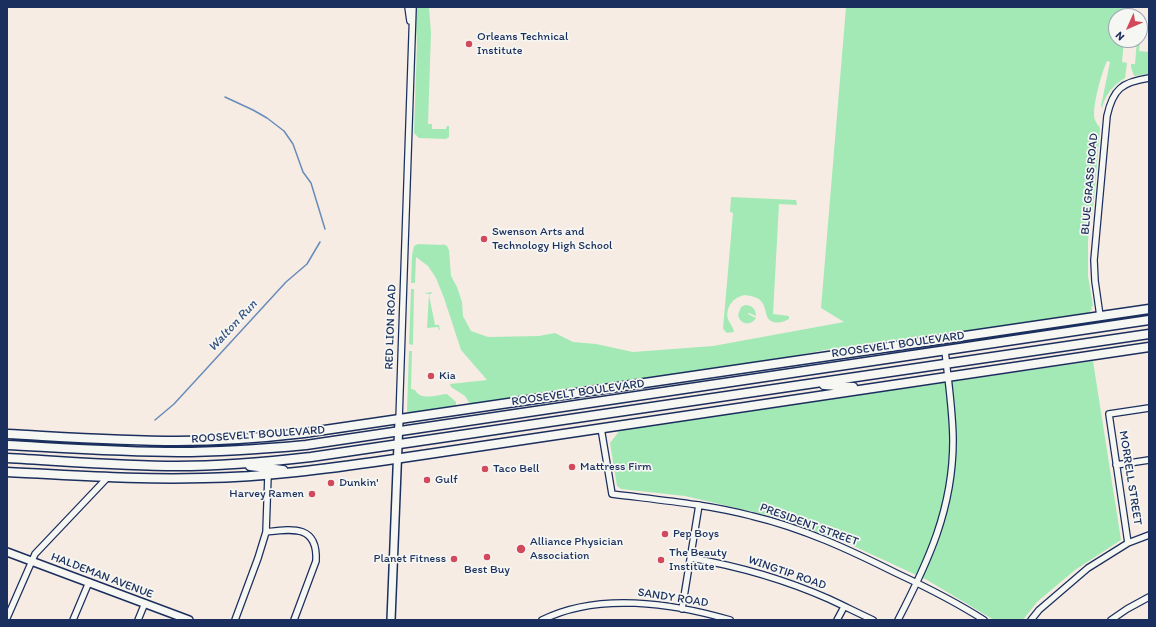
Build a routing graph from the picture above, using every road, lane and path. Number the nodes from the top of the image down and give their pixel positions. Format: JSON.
{"nodes":[{"id":1,"x":408,"y":7,"type":"edge"},
{"id":2,"x":413,"y":7,"type":"edge"},
{"id":3,"x":411,"y":35,"type":"junction"},
{"id":4,"x":1149,"y":78,"type":"edge"},
{"id":5,"x":1149,"y":309,"type":"edge"},
{"id":6,"x":1100,"y":316,"type":"junction"},
{"id":7,"x":1149,"y":320,"type":"edge"},
{"id":8,"x":1149,"y":334,"type":"edge"},
{"id":9,"x":1149,"y":347,"type":"edge"},
{"id":10,"x":945,"y":350,"type":"junction"},
{"id":11,"x":946,"y":364,"type":"junction"},
{"id":12,"x":759,"y":367,"type":"junction"},
{"id":13,"x":948,"y":377,"type":"junction"},
{"id":14,"x":716,"y":384,"type":"junction"},
{"id":15,"x":808,"y":384,"type":"junction"},
{"id":16,"x":869,"y":389,"type":"junction"},
{"id":17,"x":525,"y":402,"type":"junction"},
{"id":18,"x":576,"y":405,"type":"junction"},
{"id":19,"x":1149,"y":408,"type":"edge"},
{"id":20,"x":399,"y":420,"type":"junction"},
{"id":21,"x":601,"y":428,"type":"junction"},
{"id":22,"x":398,"y":432,"type":"junction"},
{"id":23,"x":7,"y":434,"type":"edge"},
{"id":24,"x":279,"y":436,"type":"junction"},
{"id":25,"x":7,"y":445,"type":"edge"},
{"id":26,"x":397,"y":445,"type":"junction"},
{"id":27,"x":229,"y":451,"type":"junction"},
{"id":28,"x":7,"y":458,"type":"edge"},
{"id":29,"x":396,"y":459,"type":"junction"},
{"id":30,"x":1149,"y":460,"type":"edge"},
{"id":31,"x":230,"y":464,"type":"junction"},
{"id":32,"x":1116,"y":465,"type":"junction"},
{"id":33,"x":7,"y":472,"type":"edge"},
{"id":34,"x":298,"y":472,"type":"junction"},
{"id":35,"x":268,"y":475,"type":"junction"},
{"id":36,"x":108,"y":477,"type":"junction"},
{"id":37,"x":699,"y":505,"type":"junction"},
{"id":38,"x":266,"y":532,"type":"junction"},
{"id":39,"x":1149,"y":535,"type":"edge"},
{"id":40,"x":1128,"y":543,"type":"junction"},
{"id":41,"x":7,"y":552,"type":"edge"},
{"id":42,"x":691,"y":558,"type":"junction"},
{"id":43,"x":31,"y":561,"type":"junction"},
{"id":44,"x":89,"y":582,"type":"junction"},
{"id":45,"x":917,"y":583,"type":"junction"},
{"id":46,"x":1149,"y":596,"type":"edge"},
{"id":47,"x":145,"y":603,"type":"junction"},
{"id":48,"x":844,"y":607,"type":"junction"},
{"id":49,"x":682,"y":609,"type":"junction"},
{"id":50,"x":7,"y":618,"type":"edge"},
{"id":51,"x":73,"y":620,"type":"edge"},
{"id":52,"x":138,"y":620,"type":"edge"},
{"id":53,"x":190,"y":620,"type":"edge"},
{"id":54,"x":235,"y":620,"type":"edge"},
{"id":55,"x":294,"y":620,"type":"edge"},
{"id":56,"x":390,"y":620,"type":"edge"},
{"id":57,"x":542,"y":620,"type":"edge"},
{"id":58,"x":730,"y":620,"type":"edge"},
{"id":59,"x":837,"y":620,"type":"edge"},
{"id":60,"x":873,"y":620,"type":"edge"},
{"id":61,"x":898,"y":620,"type":"edge"},
{"id":62,"x":984,"y":620,"type":"edge"},
{"id":63,"x":1031,"y":620,"type":"edge"},
{"id":64,"x":1111,"y":620,"type":"edge"}],
"edges":[{"from":1,"to":3,"type":"street","name":"RED LION ROAD"},
{"from":2,"to":3,"type":"street","name":"RED LION ROAD"},
{"from":3,"to":20,"type":"street","name":"RED LION ROAD"},
{"from":4,"to":6,"type":"street","name":"BLUE GRASS ROAD"},
{"from":5,"to":6,"type":"highway","name":"ROOSEVELT BOULEVARD"},
{"from":6,"to":12,"type":"highway","name":"ROOSEVELT BOULEVARD"},
{"from":7,"to":10,"type":"highway","name":"ROOSEVELT BOULEVARD"},
{"from":8,"to":11,"type":"highway","name":"ROOSEVELT BOULEVARD"},
{"from":9,"to":13,"type":"highway"},
{"from":10,"to":11,"type":"street"},
{"from":10,"to":14,"type":"highway","name":"ROOSEVELT BOULEVARD"},
{"from":11,"to":13,"type":"street"},
{"from":11,"to":15,"type":"highway","name":"ROOSEVELT BOULEVARD"},
{"from":12,"to":14,"type":"highway"},
{"from":12,"to":17,"type":"highway","name":"ROOSEVELT BOULEVARD"},
{"from":13,"to":16,"type":"highway"},
{"from":13,"to":45,"type":"street"},
{"from":14,"to":18,"type":"highway","name":"ROOSEVELT BOULEVARD"},
{"from":15,"to":16,"type":"highway"},
{"from":15,"to":26,"type":"highway","name":"ROOSEVELT BOULEVARD"},
{"from":16,"to":21,"type":"highway"},
{"from":17,"to":18,"type":"highway"},
{"from":17,"to":20,"type":"highway","name":"ROOSEVELT BOULEVARD"},
{"from":18,"to":22,"type":"highway","name":"ROOSEVELT BOULEVARD"},
{"from":19,"to":32,"type":"street","name":"MORRELL STREET"},
{"from":20,"to":22,"type":"main road","name":"RED LION ROAD"},
{"from":20,"to":24,"type":"highway","name":"ROOSEVELT BOULEVARD"},
{"from":21,"to":29,"type":"highway"},
{"from":21,"to":37,"type":"street","name":"PRESIDENT STREET"},
{"from":22,"to":26,"type":"main road","name":"RED LION ROAD"},
{"from":22,"to":27,"type":"highway","name":"ROOSEVELT BOULEVARD"},
{"from":23,"to":24,"type":"highway","name":"ROOSEVELT BOULEVARD"},
{"from":24,"to":27,"type":"highway"},
{"from":25,"to":27,"type":"highway","name":"ROOSEVELT BOULEVARD"},
{"from":26,"to":29,"type":"main road","name":"RED LION ROAD"},
{"from":26,"to":31,"type":"highway","name":"ROOSEVELT BOULEVARD"},
{"from":28,"to":31,"type":"highway","name":"ROOSEVELT BOULEVARD"},
{"from":29,"to":34,"type":"highway"},
{"from":29,"to":56,"type":"main road","name":"RED LION ROAD"},
{"from":30,"to":32,"type":"street"},
{"from":31,"to":34,"type":"highway"},
{"from":32,"to":40,"type":"street","name":"MORRELL STREET"},
{"from":33,"to":36,"type":"highway"},
{"from":34,"to":35,"type":"highway"},
{"from":35,"to":36,"type":"highway"},
{"from":35,"to":38,"type":"street"},
{"from":36,"to":43,"type":"street"},
{"from":37,"to":42,"type":"street"},
{"from":37,"to":45,"type":"street","name":"PRESIDENT STREET"},
{"from":38,"to":54,"type":"street"},
{"from":38,"to":55,"type":"street"},
{"from":39,"to":40,"type":"street"},
{"from":40,"to":63,"type":"street"},
{"from":41,"to":43,"type":"main road","name":"HALDEMAN AVENUE"},
{"from":42,"to":48,"type":"street","name":"WINGTIP ROAD"},
{"from":42,"to":49,"type":"street"},
{"from":43,"to":44,"type":"main road","name":"HALDEMAN AVENUE"},
{"from":43,"to":50,"type":"street"},
{"from":44,"to":47,"type":"main road","name":"HALDEMAN AVENUE"},
{"from":44,"to":51,"type":"street"},
{"from":45,"to":61,"type":"street"},
{"from":45,"to":62,"type":"street","name":"PRESIDENT STREET"},
{"from":46,"to":64,"type":"street"},
{"from":47,"to":52,"type":"street"},
{"from":47,"to":53,"type":"main road","name":"HALDEMAN AVENUE"},
{"from":48,"to":59,"type":"street"},
{"from":48,"to":60,"type":"street","name":"WINGTIP ROAD"},
{"from":49,"to":57,"type":"street","name":"SANDY ROAD"},
{"from":49,"to":58,"type":"street","name":"SANDY ROAD"}]}
